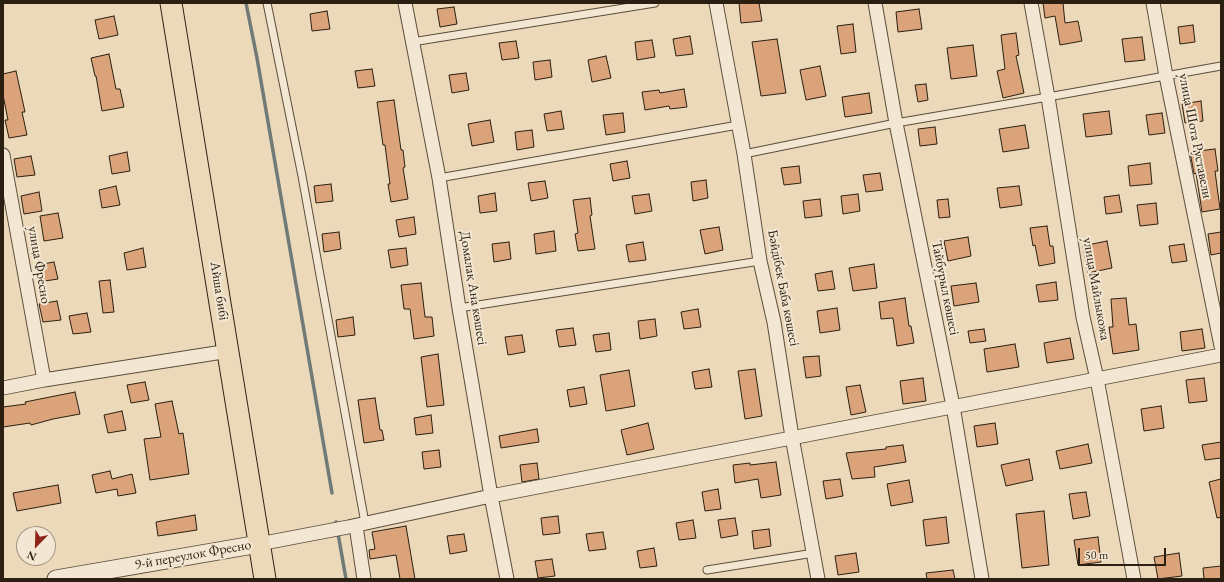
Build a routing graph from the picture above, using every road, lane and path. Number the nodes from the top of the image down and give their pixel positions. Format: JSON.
{"nodes":[{"id":1,"x":171,"y":3,"type":"edge"},
{"id":2,"x":267,"y":3,"type":"edge"},
{"id":3,"x":405,"y":3,"type":"edge"},
{"id":4,"x":655,"y":3,"type":"edge"},
{"id":5,"x":716,"y":3,"type":"edge"},
{"id":6,"x":875,"y":3,"type":"edge"},
{"id":7,"x":1031,"y":3,"type":"edge"},
{"id":8,"x":1153,"y":3,"type":"edge"},
{"id":9,"x":412,"y":42,"type":"junction"},
{"id":10,"x":1221,"y":66,"type":"edge"},
{"id":11,"x":1166,"y":76,"type":"junction"},
{"id":12,"x":1048,"y":97,"type":"junction"},
{"id":13,"x":896,"y":123,"type":"junction"},
{"id":14,"x":738,"y":125,"type":"junction"},
{"id":15,"x":744,"y":154,"type":"junction"},
{"id":16,"x":3,"y":155,"type":"edge"},
{"id":17,"x":439,"y":178,"type":"junction"},
{"id":18,"x":760,"y":261,"type":"junction"},
{"id":19,"x":459,"y":308,"type":"junction"},
{"id":20,"x":1221,"y":346,"type":"edge"},
{"id":21,"x":229,"y":351,"type":"junction"},
{"id":22,"x":1221,"y":355,"type":"edge"},
{"id":23,"x":1097,"y":379,"type":"junction"},
{"id":24,"x":44,"y":380,"type":"junction"},
{"id":25,"x":3,"y":388,"type":"edge"},
{"id":26,"x":953,"y":406,"type":"junction"},
{"id":27,"x":792,"y":437,"type":"junction"},
{"id":28,"x":491,"y":496,"type":"junction"},
{"id":29,"x":356,"y":525,"type":"junction"},
{"id":30,"x":259,"y":544,"type":"junction"},
{"id":31,"x":814,"y":553,"type":"junction"},
{"id":32,"x":707,"y":570,"type":"dead end"},
{"id":33,"x":64,"y":578,"type":"edge"},
{"id":34,"x":265,"y":579,"type":"edge"},
{"id":35,"x":364,"y":579,"type":"edge"},
{"id":36,"x":507,"y":579,"type":"edge"},
{"id":37,"x":818,"y":579,"type":"edge"},
{"id":38,"x":982,"y":579,"type":"edge"},
{"id":39,"x":1134,"y":579,"type":"edge"}],
"edges":[{"from":1,"to":21,"type":"main road","name":"Айша бибі"},
{"from":2,"to":29,"type":"lane"},
{"from":3,"to":9,"type":"street","name":"Домалақ Ана көшесі"},
{"from":4,"to":9,"type":"lane"},
{"from":5,"to":14,"type":"street","name":"Бәйдібек Баба көшесі"},
{"from":6,"to":13,"type":"street","name":"Тайбурыл көшесі"},
{"from":7,"to":12,"type":"street","name":"улица Майлыкожа"},
{"from":8,"to":11,"type":"street","name":"улица Шота Руставели"},
{"from":9,"to":17,"type":"street","name":"Домалақ Ана көшесі"},
{"from":10,"to":11,"type":"lane"},
{"from":11,"to":12,"type":"lane"},
{"from":11,"to":20,"type":"street","name":"улица Шота Руставели"},
{"from":12,"to":13,"type":"lane"},
{"from":12,"to":23,"type":"street","name":"улица Майлыкожа"},
{"from":13,"to":15,"type":"lane"},
{"from":13,"to":26,"type":"street","name":"Тайбурыл көшесі"},
{"from":14,"to":15,"type":"street","name":"Бәйдібек Баба көшесі"},
{"from":14,"to":17,"type":"lane"},
{"from":15,"to":18,"type":"street","name":"Бәйдібек Баба көшесі"},
{"from":16,"to":24,"type":"street","name":"улица Фресно"},
{"from":17,"to":19,"type":"street","name":"Домалақ Ана көшесі"},
{"from":18,"to":19,"type":"lane"},
{"from":18,"to":27,"type":"street","name":"Бәйдібек Баба көшесі"},
{"from":19,"to":28,"type":"street","name":"Домалақ Ана көшесі"},
{"from":21,"to":24,"type":"street"},
{"from":21,"to":30,"type":"main road","name":"Айша бибі"},
{"from":22,"to":23,"type":"street"},
{"from":23,"to":26,"type":"street"},
{"from":23,"to":39,"type":"street","name":"улица Майлыкожа"},
{"from":24,"to":25,"type":"street"},
{"from":26,"to":27,"type":"street"},
{"from":26,"to":38,"type":"street","name":"Тайбурыл көшесі"},
{"from":27,"to":28,"type":"street"},
{"from":27,"to":31,"type":"street","name":"Бәйдібек Баба көшесі"},
{"from":28,"to":29,"type":"street"},
{"from":28,"to":36,"type":"street","name":"Домалақ Ана көшесі"},
{"from":29,"to":30,"type":"street"},
{"from":29,"to":35,"type":"street"},
{"from":30,"to":33,"type":"street","name":"9-й переулок Фресно"},
{"from":30,"to":34,"type":"main road","name":"Айша бибі"},
{"from":31,"to":32,"type":"lane"},
{"from":31,"to":37,"type":"street","name":"Бәйдібек Баба көшесі"}]}
